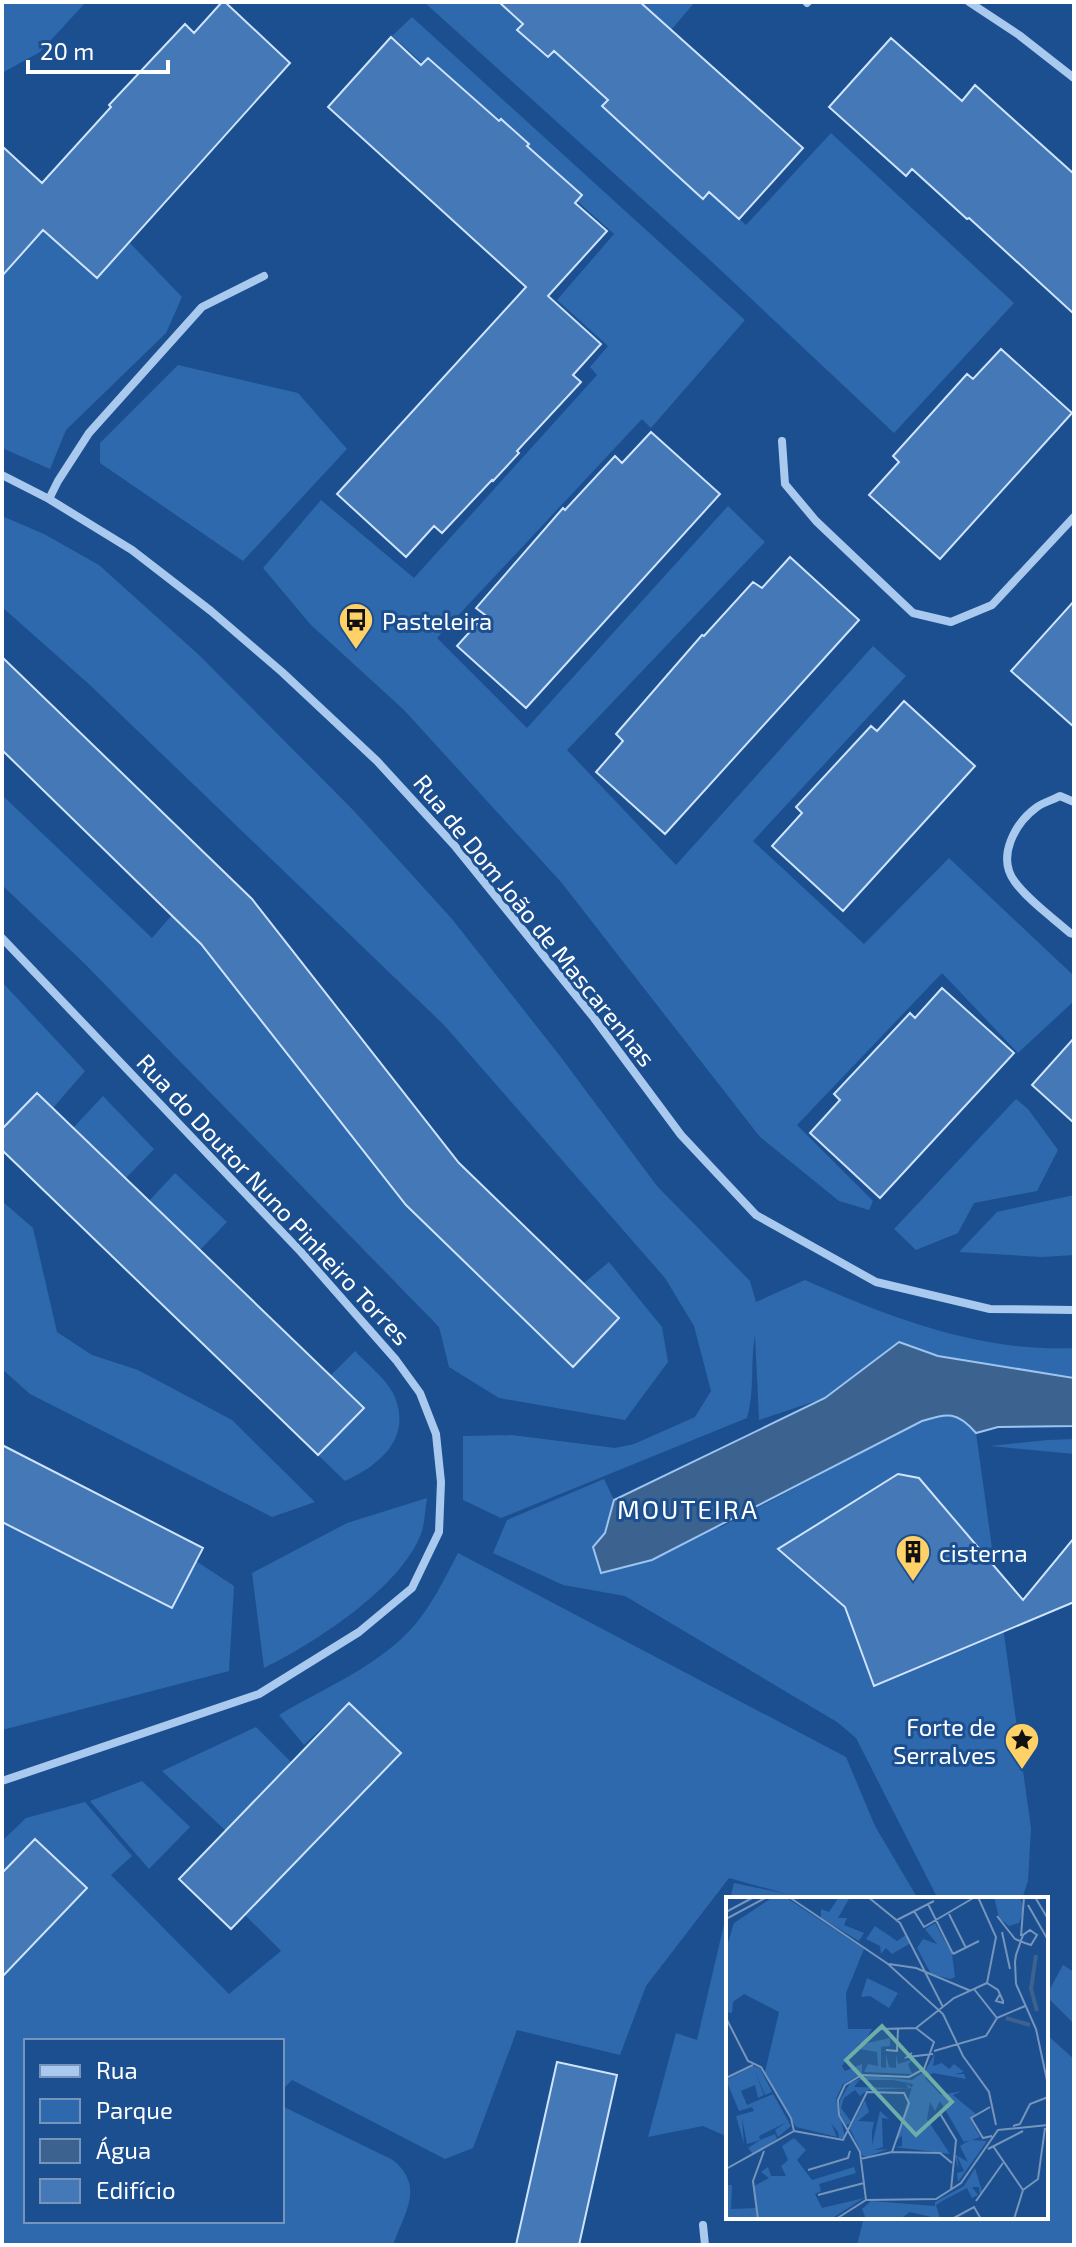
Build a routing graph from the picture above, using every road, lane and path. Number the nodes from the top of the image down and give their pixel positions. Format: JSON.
{"nodes":[{"id":1,"x":969,"y":2,"type":"edge"},
{"id":2,"x":1074,"y":78,"type":"edge"},
{"id":3,"x":264,"y":276,"type":"dead end"},
{"id":4,"x":782,"y":441,"type":"dead end"},
{"id":5,"x":2,"y":475,"type":"edge"},
{"id":6,"x":49,"y":499,"type":"junction"},
{"id":7,"x":1074,"y":517,"type":"edge"},
{"id":8,"x":1074,"y":802,"type":"edge"},
{"id":9,"x":1074,"y":934,"type":"edge"},
{"id":10,"x":2,"y":938,"type":"edge"},
{"id":11,"x":1074,"y":1310,"type":"edge"},
{"id":12,"x":2,"y":1781,"type":"edge"},
{"id":13,"x":703,"y":2225,"type":"dead end"},
{"id":14,"x":705,"y":2245,"type":"edge"}],
"edges":[{"from":1,"to":2,"type":"street"},
{"from":3,"to":6,"type":"street"},
{"from":4,"to":7,"type":"street"},
{"from":5,"to":6,"type":"street","name":"Rua de Dom João de Mascarenhas"},
{"from":6,"to":11,"type":"street","name":"Rua de Dom João de Mascarenhas"},
{"from":8,"to":9,"type":"street"},
{"from":10,"to":12,"type":"street","name":"Rua do Doutor Nuno Pinheiro Torres"},
{"from":13,"to":14,"type":"street"}]}
